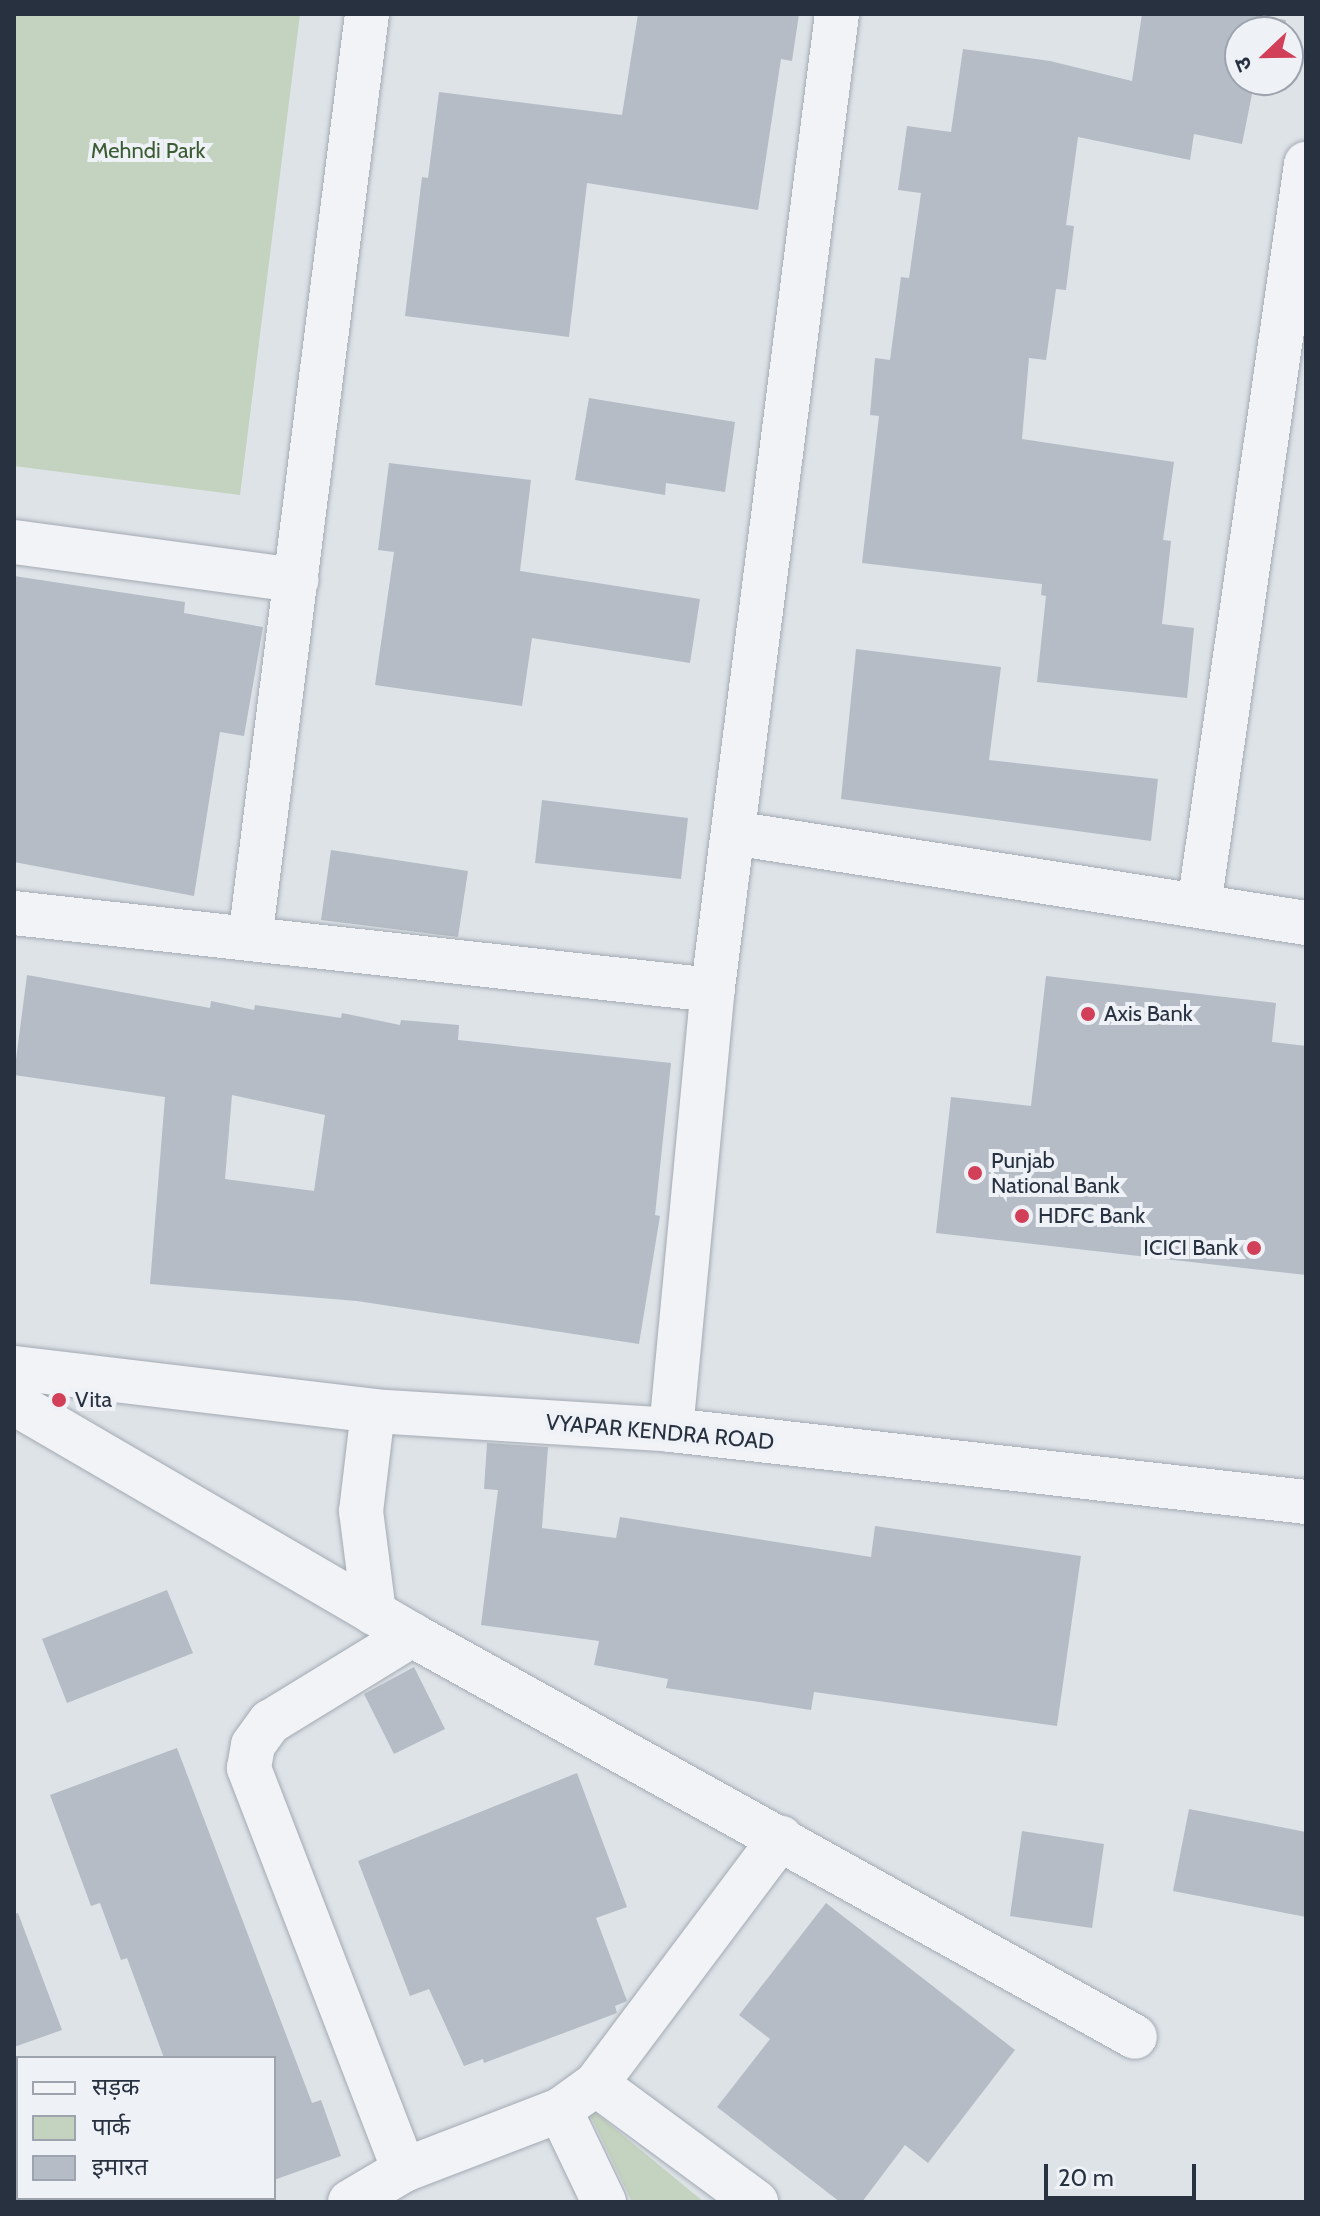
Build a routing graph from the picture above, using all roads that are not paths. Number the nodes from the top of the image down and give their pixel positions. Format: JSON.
{"nodes":[{"id":1,"x":367,"y":14,"type":"edge"},
{"id":2,"x":837,"y":14,"type":"edge"},
{"id":3,"x":1306,"y":164,"type":"edge"},
{"id":4,"x":14,"y":542,"type":"edge"},
{"id":5,"x":296,"y":580,"type":"junction"},
{"id":6,"x":733,"y":833,"type":"junction"},
{"id":7,"x":1199,"y":906,"type":"junction"},
{"id":8,"x":14,"y":913,"type":"edge"},
{"id":9,"x":1306,"y":923,"type":"edge"},
{"id":10,"x":250,"y":939,"type":"junction"},
{"id":11,"x":713,"y":990,"type":"junction"},
{"id":12,"x":14,"y":1368,"type":"edge"},
{"id":13,"x":14,"y":1403,"type":"edge"},
{"id":14,"x":373,"y":1411,"type":"junction"},
{"id":15,"x":671,"y":1430,"type":"junction"},
{"id":16,"x":1306,"y":1502,"type":"edge"},
{"id":17,"x":374,"y":1613,"type":"junction"},
{"id":18,"x":412,"y":1635,"type":"junction"},
{"id":19,"x":781,"y":1838,"type":"junction"},
{"id":20,"x":1135,"y":2037,"type":"dead end"},
{"id":21,"x":596,"y":2084,"type":"junction"},
{"id":22,"x":560,"y":2110,"type":"junction"},
{"id":23,"x":404,"y":2170,"type":"junction"},
{"id":24,"x":350,"y":2202,"type":"edge"},
{"id":25,"x":604,"y":2202,"type":"edge"},
{"id":26,"x":756,"y":2202,"type":"edge"}],
"edges":[{"from":1,"to":5,"type":"street"},
{"from":2,"to":6,"type":"street"},
{"from":3,"to":7,"type":"street"},
{"from":4,"to":5,"type":"street"},
{"from":5,"to":10,"type":"street"},
{"from":6,"to":7,"type":"street"},
{"from":6,"to":11,"type":"street"},
{"from":7,"to":9,"type":"street"},
{"from":8,"to":10,"type":"street"},
{"from":10,"to":11,"type":"street"},
{"from":11,"to":15,"type":"street"},
{"from":12,"to":14,"type":"street","name":"VYAPAR KENDRA ROAD"},
{"from":13,"to":17,"type":"street"},
{"from":14,"to":15,"type":"street","name":"VYAPAR KENDRA ROAD"},
{"from":14,"to":17,"type":"street"},
{"from":15,"to":16,"type":"street","name":"VYAPAR KENDRA ROAD"},
{"from":17,"to":18,"type":"street"},
{"from":18,"to":19,"type":"street"},
{"from":18,"to":23,"type":"street"},
{"from":19,"to":20,"type":"street"},
{"from":19,"to":21,"type":"street"},
{"from":21,"to":22,"type":"street"},
{"from":21,"to":26,"type":"street"},
{"from":22,"to":23,"type":"street"},
{"from":22,"to":25,"type":"street"},
{"from":23,"to":24,"type":"street"}]}
